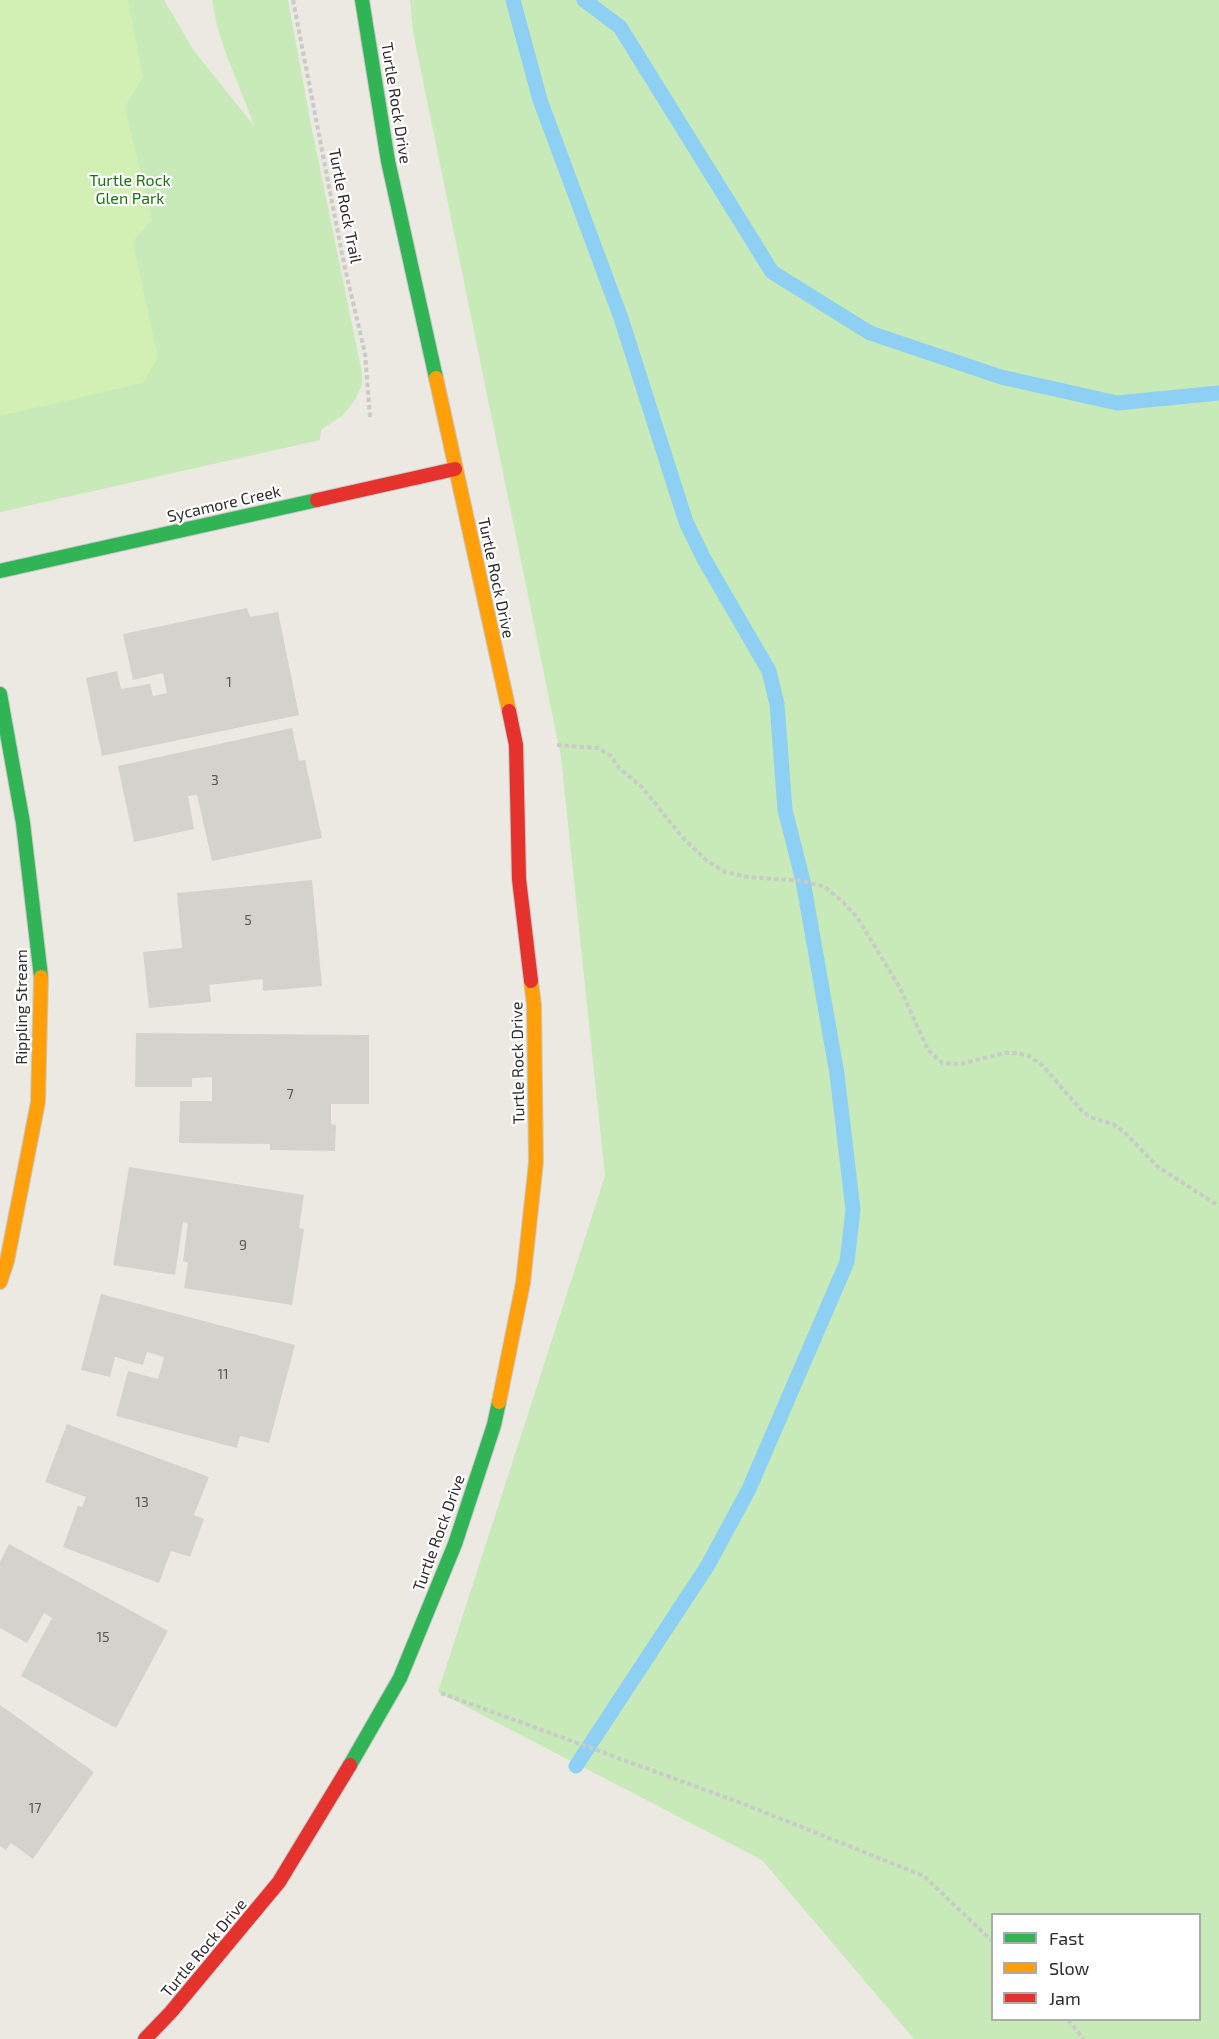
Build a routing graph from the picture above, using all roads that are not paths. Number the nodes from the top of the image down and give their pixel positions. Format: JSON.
{"nodes":[{"id":1,"x":362,"y":0,"type":"edge"},
{"id":2,"x":455,"y":469,"type":"junction"},
{"id":3,"x":0,"y":571,"type":"edge"},
{"id":4,"x":0,"y":694,"type":"edge"},
{"id":5,"x":0,"y":1282,"type":"edge"},
{"id":6,"x":145,"y":2039,"type":"edge"}],
"edges":[{"from":1,"to":2,"type":"street","name":"Turtle Rock Drive"},
{"from":2,"to":3,"type":"street","name":"Sycamore Creek"},
{"from":2,"to":6,"type":"street","name":"Turtle Rock Drive"},
{"from":4,"to":5,"type":"street","name":"Rippling Stream"}]}
